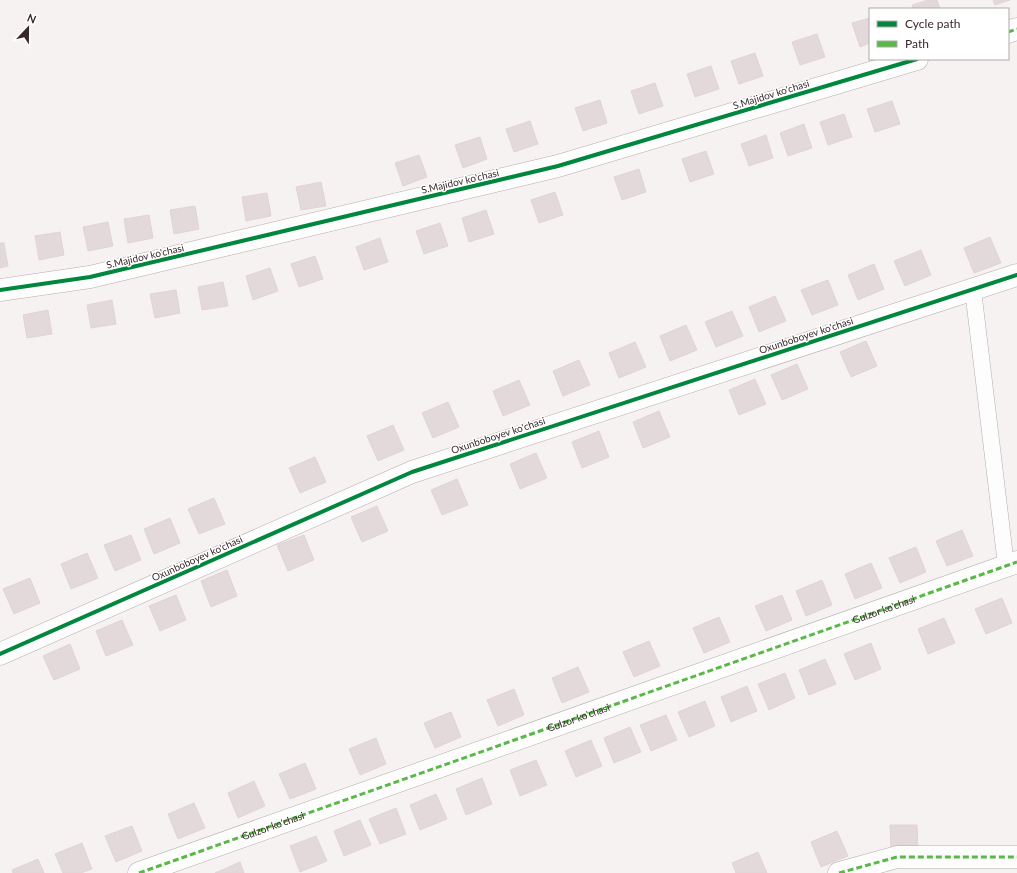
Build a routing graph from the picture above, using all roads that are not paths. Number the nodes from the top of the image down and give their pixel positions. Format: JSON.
{"nodes":[{"id":1,"x":914,"y":60,"type":"edge"},
{"id":2,"x":1017,"y":275,"type":"edge"},
{"id":3,"x":0,"y":290,"type":"edge"},
{"id":4,"x":972,"y":290,"type":"junction"},
{"id":5,"x":1012,"y":563,"type":"edge"},
{"id":6,"x":0,"y":654,"type":"edge"},
{"id":7,"x":1017,"y":857,"type":"edge"},
{"id":8,"x":139,"y":873,"type":"edge"},
{"id":9,"x":839,"y":873,"type":"edge"}],
"edges":[{"from":1,"to":3,"type":"street","name":"S.Majidov ko'chasi"},
{"from":2,"to":4,"type":"street","name":"Oxunboboyev ko'chasi"},
{"from":4,"to":5,"type":"lane"},
{"from":4,"to":6,"type":"street","name":"Oxunboboyev ko'chasi"},
{"from":5,"to":8,"type":"street","name":"Gulzor ko'chasi"},
{"from":7,"to":9,"type":"street"}]}
